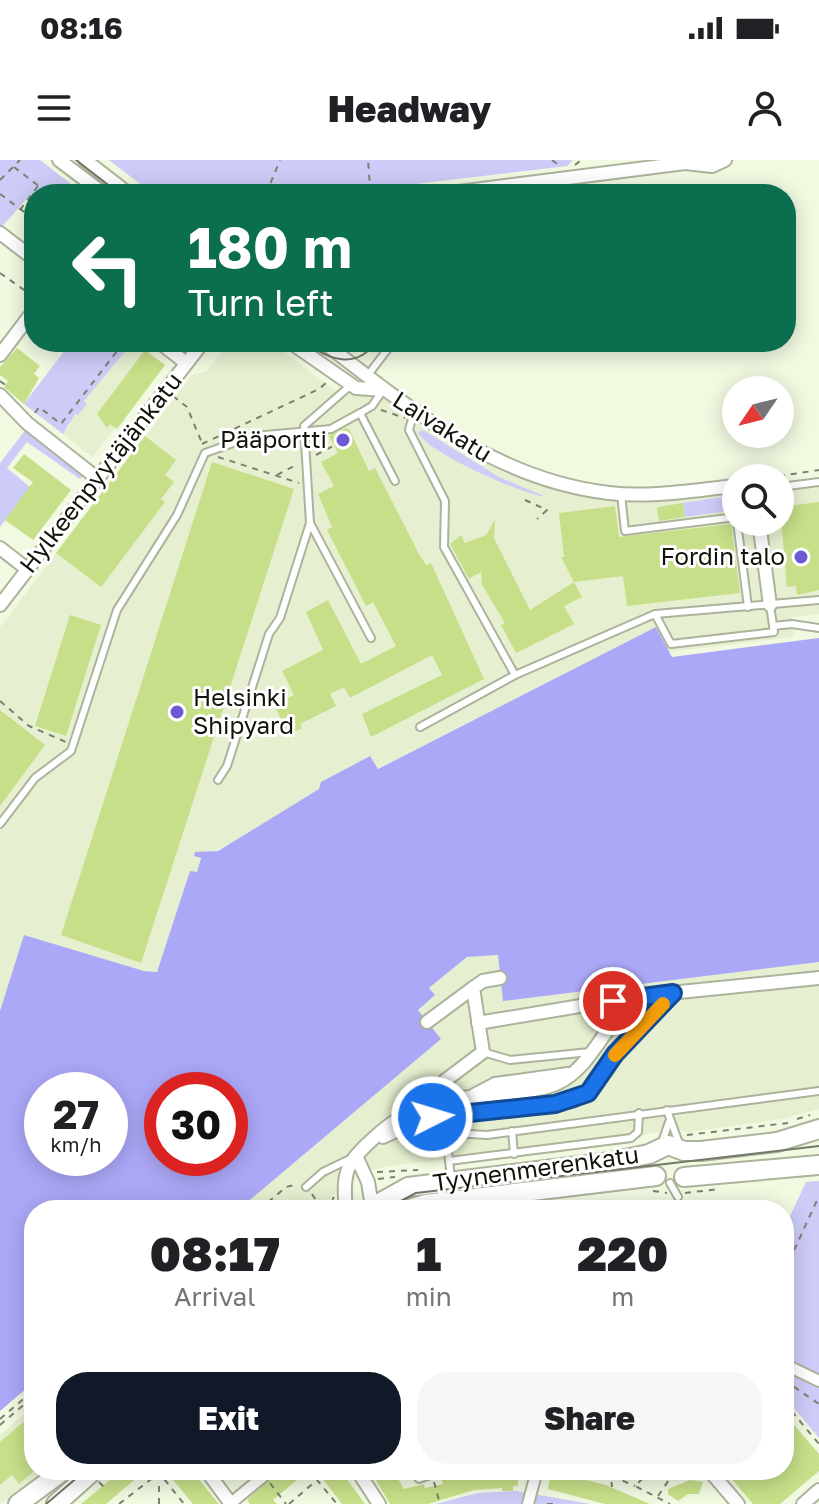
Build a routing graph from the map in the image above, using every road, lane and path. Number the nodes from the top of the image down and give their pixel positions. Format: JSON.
{"nodes":[{"id":1,"x":20,"y":160,"type":"edge"},
{"id":2,"x":59,"y":160,"type":"edge"},
{"id":3,"x":85,"y":160,"type":"edge"},
{"id":4,"x":280,"y":160,"type":"edge"},
{"id":5,"x":368,"y":160,"type":"edge"},
{"id":6,"x":552,"y":160,"type":"edge"},
{"id":7,"x":581,"y":160,"type":"edge"},
{"id":8,"x":725,"y":160,"type":"edge"},
{"id":9,"x":687,"y":162,"type":"edge"},
{"id":10,"x":703,"y":162,"type":"edge"},
{"id":11,"x":574,"y":166,"type":"dead end"},
{"id":12,"x":14,"y":167,"type":"junction"},
{"id":13,"x":562,"y":168,"type":"dead end"},
{"id":14,"x":0,"y":180,"type":"edge"},
{"id":15,"x":35,"y":184,"type":"edge"},
{"id":16,"x":91,"y":184,"type":"edge"},
{"id":17,"x":116,"y":184,"type":"edge"},
{"id":18,"x":270,"y":184,"type":"edge"},
{"id":19,"x":370,"y":184,"type":"edge"},
{"id":20,"x":519,"y":184,"type":"edge"},
{"id":21,"x":0,"y":194,"type":"edge"},
{"id":22,"x":24,"y":205,"type":"edge"},
{"id":23,"x":20,"y":210,"type":"junction"},
{"id":24,"x":24,"y":212,"type":"edge"},
{"id":25,"x":0,"y":233,"type":"edge"},
{"id":26,"x":24,"y":251,"type":"edge"},
{"id":27,"x":0,"y":273,"type":"edge"},
{"id":28,"x":24,"y":290,"type":"edge"},
{"id":29,"x":24,"y":323,"type":"edge"},
{"id":30,"x":116,"y":352,"type":"edge"},
{"id":31,"x":172,"y":352,"type":"edge"},
{"id":32,"x":195,"y":352,"type":"edge"},
{"id":33,"x":304,"y":352,"type":"edge"},
{"id":34,"x":335,"y":352,"type":"edge"},
{"id":35,"x":386,"y":352,"type":"edge"},
{"id":36,"x":0,"y":355,"type":"edge"},
{"id":37,"x":186,"y":363,"type":"junction"},
{"id":38,"x":366,"y":378,"type":"junction"},
{"id":39,"x":8,"y":380,"type":"dead end"},
{"id":40,"x":0,"y":381,"type":"edge"},
{"id":41,"x":327,"y":382,"type":"dead end"},
{"id":42,"x":351,"y":385,"type":"junction"},
{"id":43,"x":383,"y":390,"type":"junction"},
{"id":44,"x":0,"y":395,"type":"edge"},
{"id":45,"x":175,"y":397,"type":"dead end"},
{"id":46,"x":414,"y":409,"type":"junction"},
{"id":47,"x":360,"y":413,"type":"junction"},
{"id":48,"x":27,"y":423,"type":"junction"},
{"id":49,"x":303,"y":433,"type":"junction"},
{"id":50,"x":202,"y":443,"type":"junction"},
{"id":51,"x":205,"y":453,"type":"junction"},
{"id":52,"x":819,"y":470,"type":"edge"},
{"id":53,"x":794,"y":474,"type":"edge"},
{"id":54,"x":98,"y":479,"type":"junction"},
{"id":55,"x":395,"y":481,"type":"dead end"},
{"id":56,"x":819,"y":482,"type":"edge"},
{"id":57,"x":794,"y":485,"type":"edge"},
{"id":58,"x":722,"y":487,"type":"edge"},
{"id":59,"x":621,"y":494,"type":"junction"},
{"id":60,"x":525,"y":500,"type":"dead end"},
{"id":61,"x":309,"y":504,"type":"junction"},
{"id":62,"x":537,"y":519,"type":"dead end"},
{"id":63,"x":722,"y":521,"type":"edge"},
{"id":64,"x":310,"y":523,"type":"junction"},
{"id":65,"x":739,"y":536,"type":"edge"},
{"id":66,"x":761,"y":536,"type":"edge"},
{"id":67,"x":0,"y":548,"type":"edge"},
{"id":68,"x":27,"y":569,"type":"junction"},
{"id":69,"x":819,"y":600,"type":"edge"},
{"id":70,"x":0,"y":605,"type":"edge"},
{"id":71,"x":770,"y":605,"type":"junction"},
{"id":72,"x":748,"y":607,"type":"junction"},
{"id":73,"x":655,"y":614,"type":"junction"},
{"id":74,"x":773,"y":626,"type":"junction"},
{"id":75,"x":819,"y":628,"type":"edge"},
{"id":76,"x":371,"y":638,"type":"dead end"},
{"id":77,"x":515,"y":675,"type":"junction"},
{"id":78,"x":0,"y":701,"type":"edge"},
{"id":79,"x":420,"y":727,"type":"dead end"},
{"id":80,"x":67,"y":742,"type":"dead end"},
{"id":81,"x":218,"y":780,"type":"dead end"},
{"id":82,"x":0,"y":824,"type":"edge"},
{"id":83,"x":500,"y":978,"type":"dead end"},
{"id":84,"x":819,"y":978,"type":"edge"},
{"id":85,"x":473,"y":988,"type":"junction"},
{"id":86,"x":673,"y":993,"type":"junction"},
{"id":87,"x":640,"y":996,"type":"junction"},
{"id":88,"x":427,"y":1022,"type":"dead end"},
{"id":89,"x":478,"y":1023,"type":"junction"},
{"id":90,"x":483,"y":1052,"type":"junction"},
{"id":91,"x":590,"y":1052,"type":"junction"},
{"id":92,"x":819,"y":1091,"type":"edge"},
{"id":93,"x":667,"y":1110,"type":"junction"},
{"id":94,"x":639,"y":1113,"type":"junction"},
{"id":95,"x":819,"y":1114,"type":"edge"},
{"id":96,"x":398,"y":1116,"type":"junction"},
{"id":97,"x":669,"y":1122,"type":"junction"},
{"id":98,"x":819,"y":1129,"type":"edge"},
{"id":99,"x":512,"y":1131,"type":"junction"},
{"id":100,"x":366,"y":1145,"type":"junction"},
{"id":101,"x":684,"y":1145,"type":"junction"},
{"id":102,"x":658,"y":1149,"type":"junction"},
{"id":103,"x":514,"y":1154,"type":"junction"},
{"id":104,"x":356,"y":1156,"type":"junction"},
{"id":105,"x":449,"y":1161,"type":"junction"},
{"id":106,"x":819,"y":1165,"type":"edge"},
{"id":107,"x":421,"y":1170,"type":"dead end"},
{"id":108,"x":371,"y":1173,"type":"dead end"},
{"id":109,"x":451,"y":1181,"type":"junction"},
{"id":110,"x":295,"y":1183,"type":"dead end"},
{"id":111,"x":672,"y":1183,"type":"junction"},
{"id":112,"x":306,"y":1187,"type":"dead end"},
{"id":113,"x":338,"y":1194,"type":"dead end"},
{"id":114,"x":819,"y":1196,"type":"edge"},
{"id":115,"x":272,"y":1200,"type":"edge"},
{"id":116,"x":334,"y":1200,"type":"edge"},
{"id":117,"x":344,"y":1200,"type":"edge"},
{"id":118,"x":372,"y":1200,"type":"edge"},
{"id":119,"x":387,"y":1200,"type":"edge"},
{"id":120,"x":454,"y":1200,"type":"joint"},
{"id":121,"x":794,"y":1250,"type":"edge"},
{"id":122,"x":794,"y":1369,"type":"edge"},
{"id":123,"x":819,"y":1381,"type":"edge"},
{"id":124,"x":794,"y":1387,"type":"edge"},
{"id":125,"x":24,"y":1399,"type":"edge"},
{"id":126,"x":819,"y":1404,"type":"edge"},
{"id":127,"x":24,"y":1405,"type":"edge"},
{"id":128,"x":794,"y":1414,"type":"edge"},
{"id":129,"x":0,"y":1419,"type":"edge"},
{"id":130,"x":0,"y":1425,"type":"edge"},
{"id":131,"x":805,"y":1428,"type":"junction"},
{"id":132,"x":800,"y":1432,"type":"dead end"},
{"id":133,"x":819,"y":1434,"type":"edge"},
{"id":134,"x":813,"y":1437,"type":"junction"},
{"id":135,"x":819,"y":1444,"type":"edge"},
{"id":136,"x":52,"y":1480,"type":"edge"},
{"id":137,"x":90,"y":1480,"type":"edge"},
{"id":138,"x":99,"y":1480,"type":"edge"},
{"id":139,"x":148,"y":1480,"type":"edge"},
{"id":140,"x":158,"y":1480,"type":"edge"},
{"id":141,"x":165,"y":1480,"type":"edge"},
{"id":142,"x":213,"y":1480,"type":"edge"},
{"id":143,"x":260,"y":1480,"type":"edge"},
{"id":144,"x":272,"y":1480,"type":"edge"},
{"id":145,"x":317,"y":1480,"type":"joint"},
{"id":146,"x":363,"y":1480,"type":"edge"},
{"id":147,"x":433,"y":1480,"type":"edge"},
{"id":148,"x":535,"y":1480,"type":"edge"},
{"id":149,"x":610,"y":1480,"type":"edge"},
{"id":150,"x":621,"y":1480,"type":"edge"},
{"id":151,"x":640,"y":1480,"type":"edge"},
{"id":152,"x":669,"y":1480,"type":"edge"},
{"id":153,"x":718,"y":1480,"type":"edge"},
{"id":154,"x":134,"y":1481,"type":"dead end"},
{"id":155,"x":635,"y":1486,"type":"junction"},
{"id":156,"x":612,"y":1487,"type":"dead end"},
{"id":157,"x":140,"y":1488,"type":"junction"},
{"id":158,"x":42,"y":1489,"type":"junction"},
{"id":159,"x":106,"y":1489,"type":"dead end"},
{"id":160,"x":819,"y":1490,"type":"edge"},
{"id":161,"x":659,"y":1498,"type":"junction"},
{"id":162,"x":190,"y":1500,"type":"dead end"},
{"id":163,"x":668,"y":1503,"type":"edge"},
{"id":164,"x":18,"y":1504,"type":"edge"},
{"id":165,"x":55,"y":1504,"type":"edge"},
{"id":166,"x":119,"y":1504,"type":"edge"},
{"id":167,"x":159,"y":1504,"type":"edge"},
{"id":168,"x":185,"y":1504,"type":"edge"},
{"id":169,"x":231,"y":1504,"type":"edge"},
{"id":170,"x":287,"y":1504,"type":"edge"},
{"id":171,"x":337,"y":1504,"type":"edge"},
{"id":172,"x":379,"y":1504,"type":"edge"},
{"id":173,"x":440,"y":1504,"type":"edge"},
{"id":174,"x":528,"y":1504,"type":"edge"},
{"id":175,"x":547,"y":1504,"type":"edge"},
{"id":176,"x":554,"y":1504,"type":"edge"},
{"id":177,"x":657,"y":1504,"type":"edge"},
{"id":178,"x":738,"y":1504,"type":"edge"},
{"id":179,"x":803,"y":1504,"type":"edge"}],
"edges":[{"from":1,"to":12,"type":"path"},
{"from":2,"to":16,"type":"street"},
{"from":3,"to":17,"type":"street"},
{"from":4,"to":18,"type":"path"},
{"from":5,"to":19,"type":"path"},
{"from":6,"to":13,"type":"path"},
{"from":7,"to":11,"type":"path"},
{"from":8,"to":10,"type":"street"},
{"from":9,"to":10,"type":"street"},
{"from":9,"to":20,"type":"street"},
{"from":12,"to":14,"type":"path"},
{"from":12,"to":15,"type":"path"},
{"from":21,"to":23,"type":"path"},
{"from":22,"to":23,"type":"path"},
{"from":23,"to":24,"type":"path"},
{"from":25,"to":26,"type":"street"},
{"from":27,"to":28,"type":"path"},
{"from":29,"to":36,"type":"street"},
{"from":30,"to":48,"type":"path"},
{"from":31,"to":37,"type":"street"},
{"from":32,"to":37,"type":"street","name":"Hylkeenpyytäjänkatu"},
{"from":33,"to":42,"type":"street","name":"Laivakatu"},
{"from":34,"to":38,"type":"street","name":"Laivakatu"},
{"from":35,"to":38,"type":"lane"},
{"from":37,"to":54,"type":"street","name":"Hylkeenpyytäjänkatu"},
{"from":38,"to":43,"type":"street","name":"Laivakatu"},
{"from":39,"to":40,"type":"path"},
{"from":41,"to":50,"type":"path"},
{"from":42,"to":43,"type":"street","name":"Laivakatu"},
{"from":42,"to":49,"type":"lane"},
{"from":43,"to":46,"type":"street","name":"Laivakatu"},
{"from":43,"to":47,"type":"lane"},
{"from":44,"to":48,"type":"street"},
{"from":45,"to":50,"type":"path"},
{"from":46,"to":59,"type":"street","name":"Laivakatu"},
{"from":46,"to":77,"type":"lane"},
{"from":47,"to":49,"type":"lane"},
{"from":47,"to":55,"type":"lane"},
{"from":48,"to":54,"type":"street"},
{"from":49,"to":51,"type":"lane"},
{"from":49,"to":61,"type":"lane"},
{"from":50,"to":51,"type":"path"},
{"from":51,"to":61,"type":"path"},
{"from":51,"to":82,"type":"lane"},
{"from":52,"to":53,"type":"path"},
{"from":54,"to":68,"type":"street","name":"Hylkeenpyytäjänkatu"},
{"from":56,"to":57,"type":"lane"},
{"from":58,"to":59,"type":"street","name":"Laivakatu"},
{"from":59,"to":63,"type":"lane"},
{"from":60,"to":62,"type":"path"},
{"from":61,"to":64,"type":"lane"},
{"from":64,"to":76,"type":"lane"},
{"from":64,"to":81,"type":"lane"},
{"from":65,"to":72,"type":"lane"},
{"from":66,"to":71,"type":"street"},
{"from":67,"to":68,"type":"street"},
{"from":68,"to":70,"type":"street","name":"Hylkeenpyytäjänkatu"},
{"from":69,"to":71,"type":"lane"},
{"from":71,"to":72,"type":"lane"},
{"from":71,"to":74,"type":"lane"},
{"from":72,"to":73,"type":"lane"},
{"from":73,"to":74,"type":"lane"},
{"from":73,"to":77,"type":"lane"},
{"from":74,"to":75,"type":"lane"},
{"from":77,"to":79,"type":"lane"},
{"from":78,"to":80,"type":"path"},
{"from":83,"to":85,"type":"street"},
{"from":84,"to":86,"type":"street"},
{"from":85,"to":88,"type":"street"},
{"from":85,"to":89,"type":"street"},
{"from":86,"to":87,"type":"street"},
{"from":86,"to":100,"type":"street"},
{"from":87,"to":89,"type":"street"},
{"from":87,"to":91,"type":"street"},
{"from":89,"to":90,"type":"street"},
{"from":90,"to":91,"type":"lane"},
{"from":90,"to":96,"type":"street"},
{"from":91,"to":96,"type":"street"},
{"from":92,"to":93,"type":"lane"},
{"from":93,"to":94,"type":"lane"},
{"from":93,"to":97,"type":"lane"},
{"from":94,"to":99,"type":"lane"},
{"from":94,"to":103,"type":"lane"},
{"from":95,"to":101,"type":"path"},
{"from":96,"to":100,"type":"street"},
{"from":97,"to":101,"type":"lane"},
{"from":97,"to":102,"type":"lane"},
{"from":98,"to":101,"type":"main road","name":"Tyynenmerenkatu"},
{"from":99,"to":103,"type":"lane"},
{"from":99,"to":105,"type":"lane"},
{"from":100,"to":104,"type":"street"},
{"from":101,"to":102,"type":"main road","name":"Tyynenmerenkatu"},
{"from":101,"to":111,"type":"main road"},
{"from":102,"to":109,"type":"main road","name":"Tyynenmerenkatu"},
{"from":102,"to":111,"type":"main road","name":"Tyynenmerenkatu"},
{"from":103,"to":105,"type":"lane"},
{"from":104,"to":112,"type":"lane"},
{"from":104,"to":117,"type":"street"},
{"from":104,"to":118,"type":"street"},
{"from":105,"to":109,"type":"lane"},
{"from":106,"to":111,"type":"main road","name":"Tyynenmerenkatu"},
{"from":107,"to":108,"type":"path"},
{"from":109,"to":119,"type":"main road","name":"Tyynenmerenkatu"},
{"from":109,"to":120,"type":"lane"},
{"from":110,"to":115,"type":"path"},
{"from":111,"to":120,"type":"main road","name":"Tyynenmerenkatu"},
{"from":113,"to":116,"type":"path"},
{"from":114,"to":121,"type":"path"},
{"from":122,"to":123,"type":"street"},
{"from":124,"to":126,"type":"path"},
{"from":125,"to":129,"type":"path"},
{"from":127,"to":130,"type":"path"},
{"from":128,"to":131,"type":"path"},
{"from":131,"to":132,"type":"path"},
{"from":131,"to":134,"type":"path"},
{"from":133,"to":134,"type":"path"},
{"from":134,"to":135,"type":"path"},
{"from":136,"to":158,"type":"main road"},
{"from":137,"to":165,"type":"main road"},
{"from":138,"to":159,"type":"path"},
{"from":139,"to":157,"type":"path"},
{"from":140,"to":167,"type":"path"},
{"from":141,"to":168,"type":"path"},
{"from":142,"to":169,"type":"street"},
{"from":143,"to":169,"type":"street"},
{"from":144,"to":170,"type":"path"},
{"from":145,"to":170,"type":"path"},
{"from":145,"to":171,"type":"path"},
{"from":146,"to":172,"type":"street"},
{"from":147,"to":173,"type":"path"},
{"from":148,"to":174,"type":"street"},
{"from":149,"to":156,"type":"path"},
{"from":150,"to":155,"type":"path"},
{"from":151,"to":155,"type":"path"},
{"from":152,"to":161,"type":"path"},
{"from":153,"to":178,"type":"street"},
{"from":154,"to":157,"type":"path"},
{"from":155,"to":161,"type":"path"},
{"from":157,"to":166,"type":"path"},
{"from":158,"to":164,"type":"main road"},
{"from":158,"to":165,"type":"street"},
{"from":160,"to":179,"type":"street"},
{"from":161,"to":163,"type":"path"},
{"from":161,"to":177,"type":"path"},
{"from":162,"to":168,"type":"path"},
{"from":175,"to":176,"type":"path"}]}
